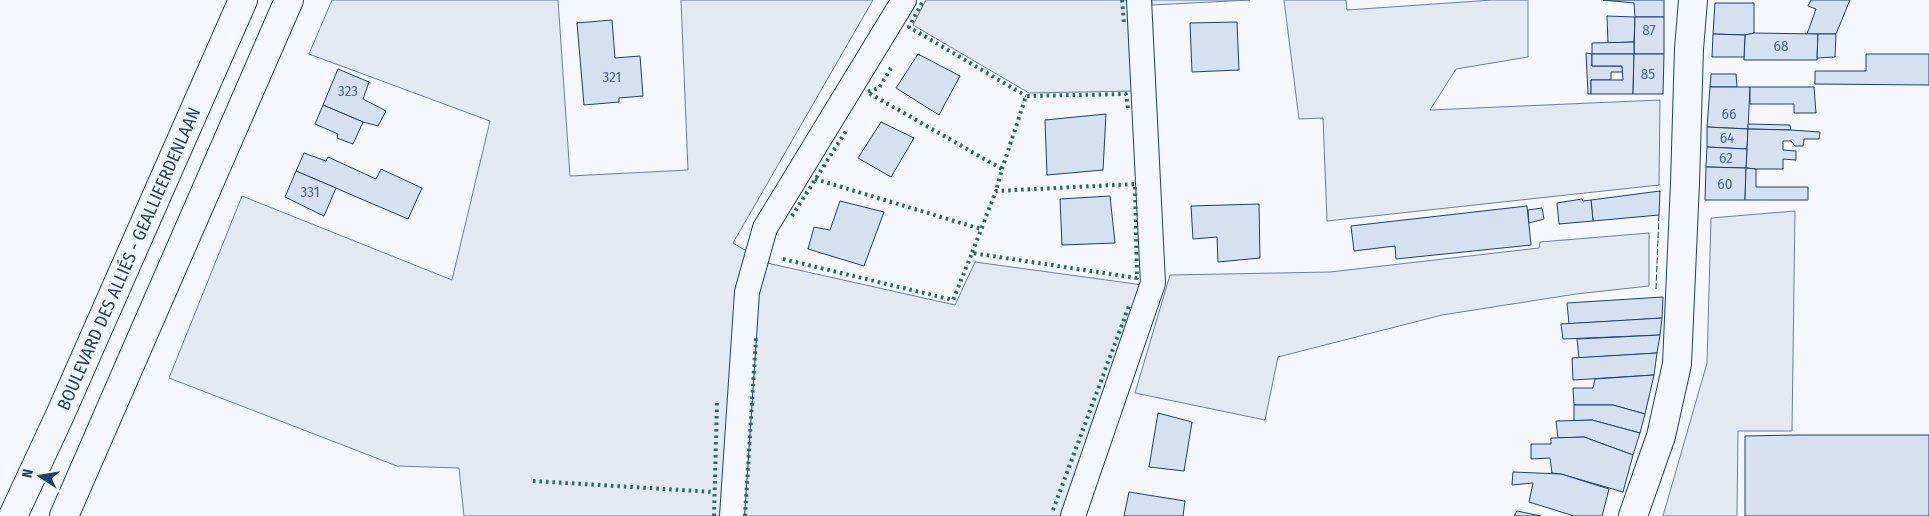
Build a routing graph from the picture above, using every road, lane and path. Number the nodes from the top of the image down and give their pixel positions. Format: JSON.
{"nodes":[{"id":1,"x":243,"y":0,"type":"edge"},
{"id":2,"x":289,"y":0,"type":"edge"},
{"id":3,"x":904,"y":0,"type":"edge"},
{"id":4,"x":1139,"y":0,"type":"edge"},
{"id":5,"x":1693,"y":0,"type":"edge"},
{"id":6,"x":13,"y":516,"type":"edge"},
{"id":7,"x":64,"y":516,"type":"edge"},
{"id":8,"x":732,"y":516,"type":"edge"},
{"id":9,"x":1073,"y":516,"type":"edge"},
{"id":10,"x":1633,"y":516,"type":"edge"}],
"edges":[{"from":1,"to":6,"type":"main road","name":"BOULEVARD DES ALLIÉS - GEALLIEERDENLAAN"},
{"from":2,"to":7,"type":"main road"},
{"from":3,"to":8,"type":"street"},
{"from":4,"to":9,"type":"street"},
{"from":5,"to":10,"type":"main road"}]}
